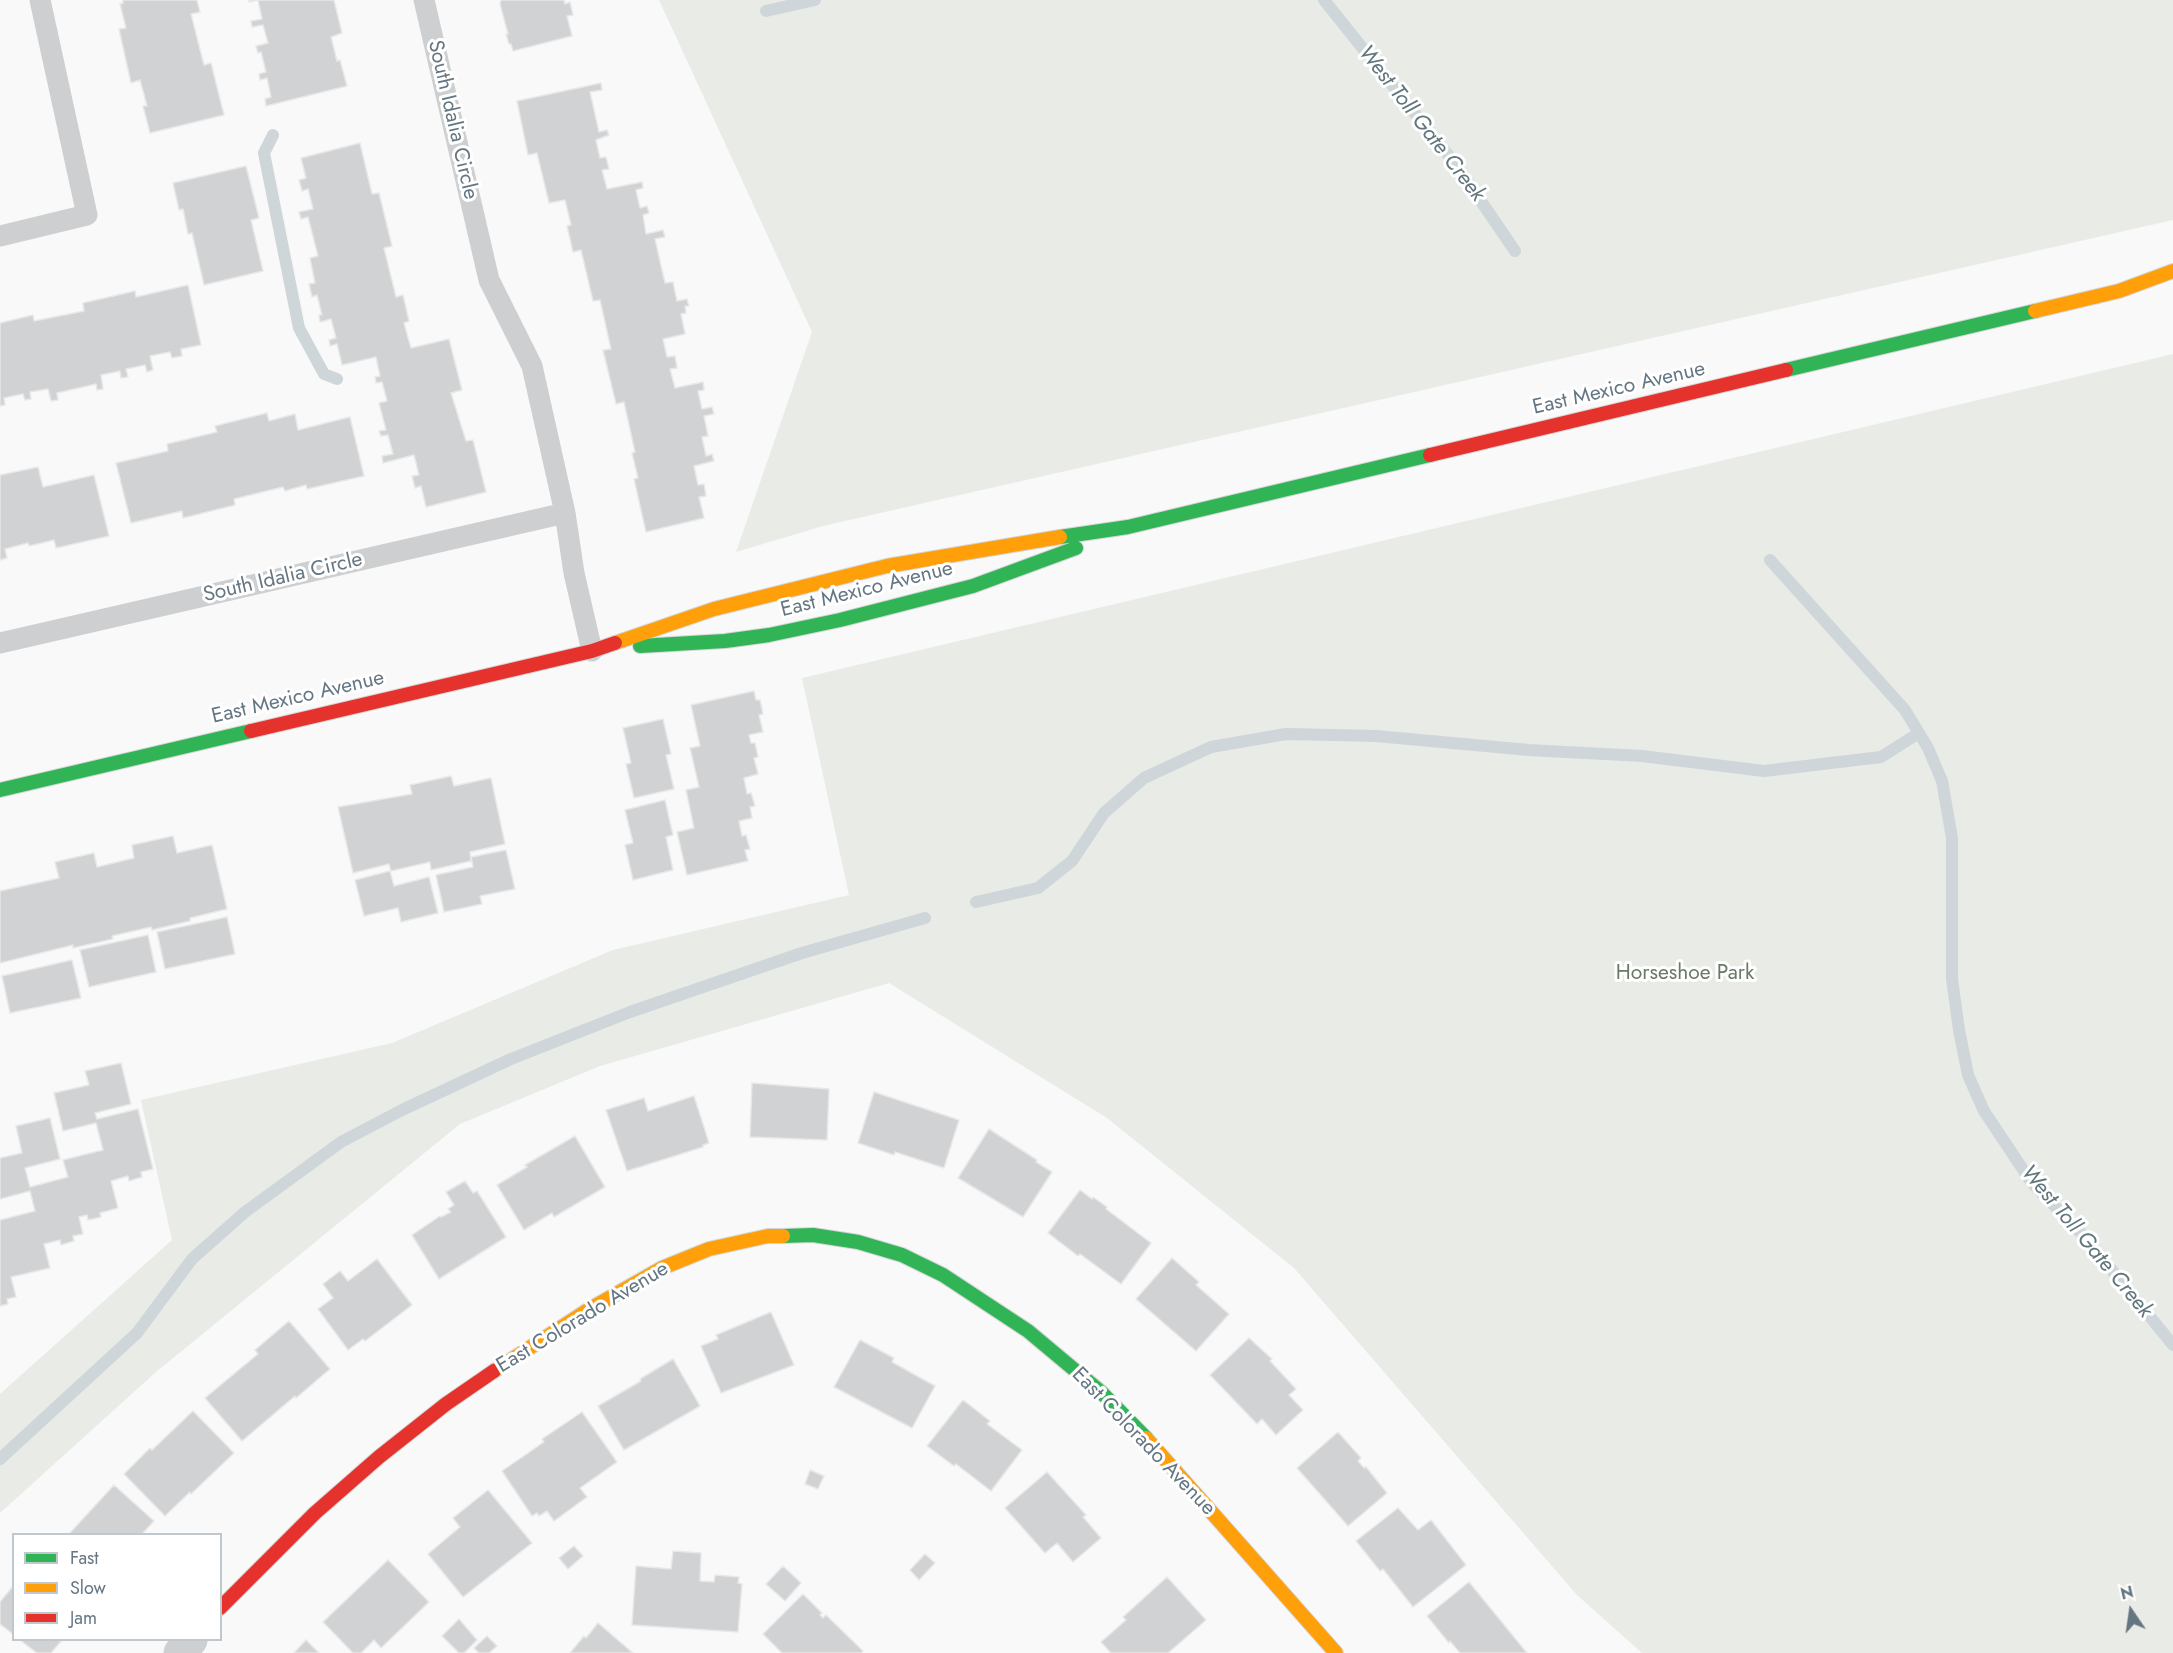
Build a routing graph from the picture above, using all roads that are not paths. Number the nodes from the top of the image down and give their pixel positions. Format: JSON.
{"nodes":[{"id":1,"x":40,"y":0,"type":"edge"},
{"id":2,"x":424,"y":0,"type":"edge"},
{"id":3,"x":0,"y":236,"type":"edge"},
{"id":4,"x":2173,"y":271,"type":"edge"},
{"id":5,"x":2173,"y":287,"type":"edge"},
{"id":6,"x":2119,"y":291,"type":"junction"},
{"id":7,"x":565,"y":513,"type":"junction"},
{"id":8,"x":1128,"y":527,"type":"junction"},
{"id":9,"x":0,"y":643,"type":"edge"},
{"id":10,"x":599,"y":649,"type":"junction"},
{"id":11,"x":0,"y":790,"type":"edge"},
{"id":12,"x":222,"y":1606,"type":"edge"},
{"id":13,"x":190,"y":1641,"type":"edge"},
{"id":14,"x":1323,"y":1648,"type":"edge"},
{"id":15,"x":180,"y":1653,"type":"edge"}],
"edges":[{"from":1,"to":3,"type":"lane"},
{"from":2,"to":7,"type":"lane","name":"South Idalia Circle"},
{"from":4,"to":6,"type":"street","name":"East Mexico Avenue"},
{"from":5,"to":6,"type":"street","name":"East Mexico Avenue"},
{"from":6,"to":8,"type":"street","name":"East Mexico Avenue"},
{"from":7,"to":9,"type":"lane","name":"South Idalia Circle"},
{"from":7,"to":10,"type":"lane","name":"South Idalia Circle"},
{"from":8,"to":10,"type":"street","name":"East Mexico Avenue"},
{"from":8,"to":10,"type":"street","name":"East Mexico Avenue"},
{"from":10,"to":11,"type":"street","name":"East Mexico Avenue"},
{"from":12,"to":14,"type":"street","name":"East Colorado Avenue"},
{"from":13,"to":15,"type":"street"}]}
